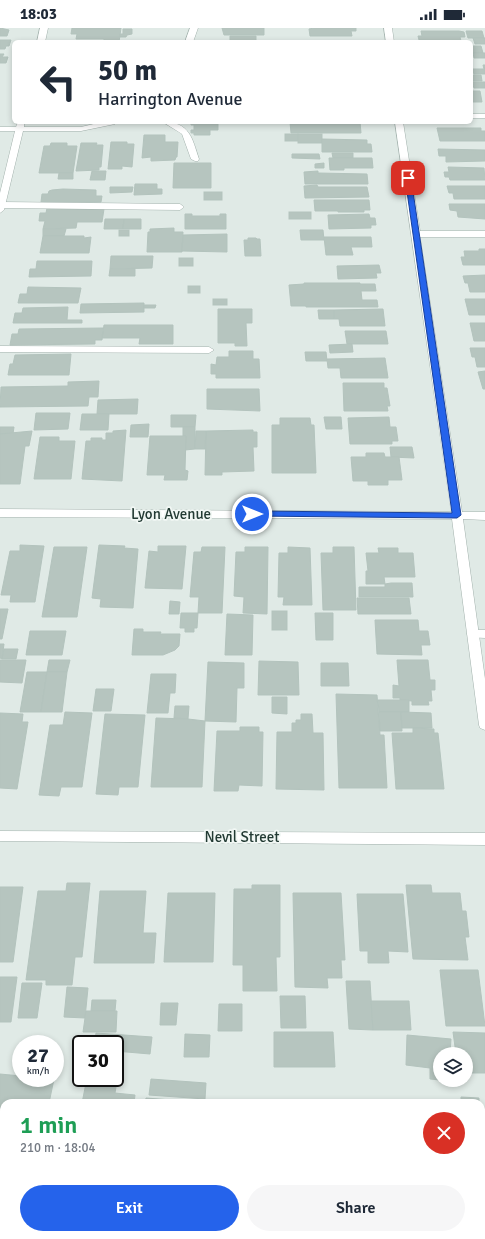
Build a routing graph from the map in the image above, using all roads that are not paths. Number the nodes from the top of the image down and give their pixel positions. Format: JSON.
{"nodes":[{"id":1,"x":44,"y":28,"type":"edge"},
{"id":2,"x":194,"y":28,"type":"edge"},
{"id":3,"x":388,"y":28,"type":"edge"},
{"id":4,"x":41,"y":40,"type":"edge"},
{"id":5,"x":190,"y":40,"type":"edge"},
{"id":6,"x":390,"y":40,"type":"edge"},
{"id":7,"x":473,"y":116,"type":"edge"},
{"id":8,"x":485,"y":116,"type":"edge"},
{"id":9,"x":103,"y":124,"type":"edge"},
{"id":10,"x":170,"y":124,"type":"edge"},
{"id":11,"x":399,"y":124,"type":"edge"},
{"id":12,"x":21,"y":126,"type":"edge"},
{"id":13,"x":0,"y":129,"type":"edge"},
{"id":14,"x":195,"y":159,"type":"dead end"},
{"id":15,"x":180,"y":207,"type":"dead end"},
{"id":16,"x":1,"y":208,"type":"edge"},
{"id":17,"x":416,"y":234,"type":"junction"},
{"id":18,"x":485,"y":234,"type":"edge"},
{"id":19,"x":0,"y":349,"type":"edge"},
{"id":20,"x":209,"y":350,"type":"dead end"},
{"id":21,"x":0,"y":513,"type":"edge"},
{"id":22,"x":457,"y":515,"type":"junction"},
{"id":23,"x":485,"y":516,"type":"edge"},
{"id":24,"x":479,"y":634,"type":"edge"},
{"id":25,"x":485,"y":725,"type":"edge"},
{"id":26,"x":0,"y":836,"type":"edge"},
{"id":27,"x":485,"y":839,"type":"edge"}],
"edges":[{"from":1,"to":4,"type":"street"},
{"from":2,"to":5,"type":"street"},
{"from":3,"to":6,"type":"street"},
{"from":7,"to":8,"type":"street"},
{"from":9,"to":12,"type":"street"},
{"from":10,"to":14,"type":"street"},
{"from":11,"to":17,"type":"street"},
{"from":12,"to":13,"type":"street"},
{"from":12,"to":16,"type":"street"},
{"from":15,"to":16,"type":"street"},
{"from":17,"to":18,"type":"street"},
{"from":17,"to":22,"type":"street"},
{"from":19,"to":20,"type":"street"},
{"from":21,"to":22,"type":"street","name":"Lyon Avenue"},
{"from":22,"to":23,"type":"street","name":"Lyon Avenue"},
{"from":22,"to":24,"type":"street"},
{"from":24,"to":25,"type":"street"},
{"from":26,"to":27,"type":"street","name":"Nevil Street"}]}
